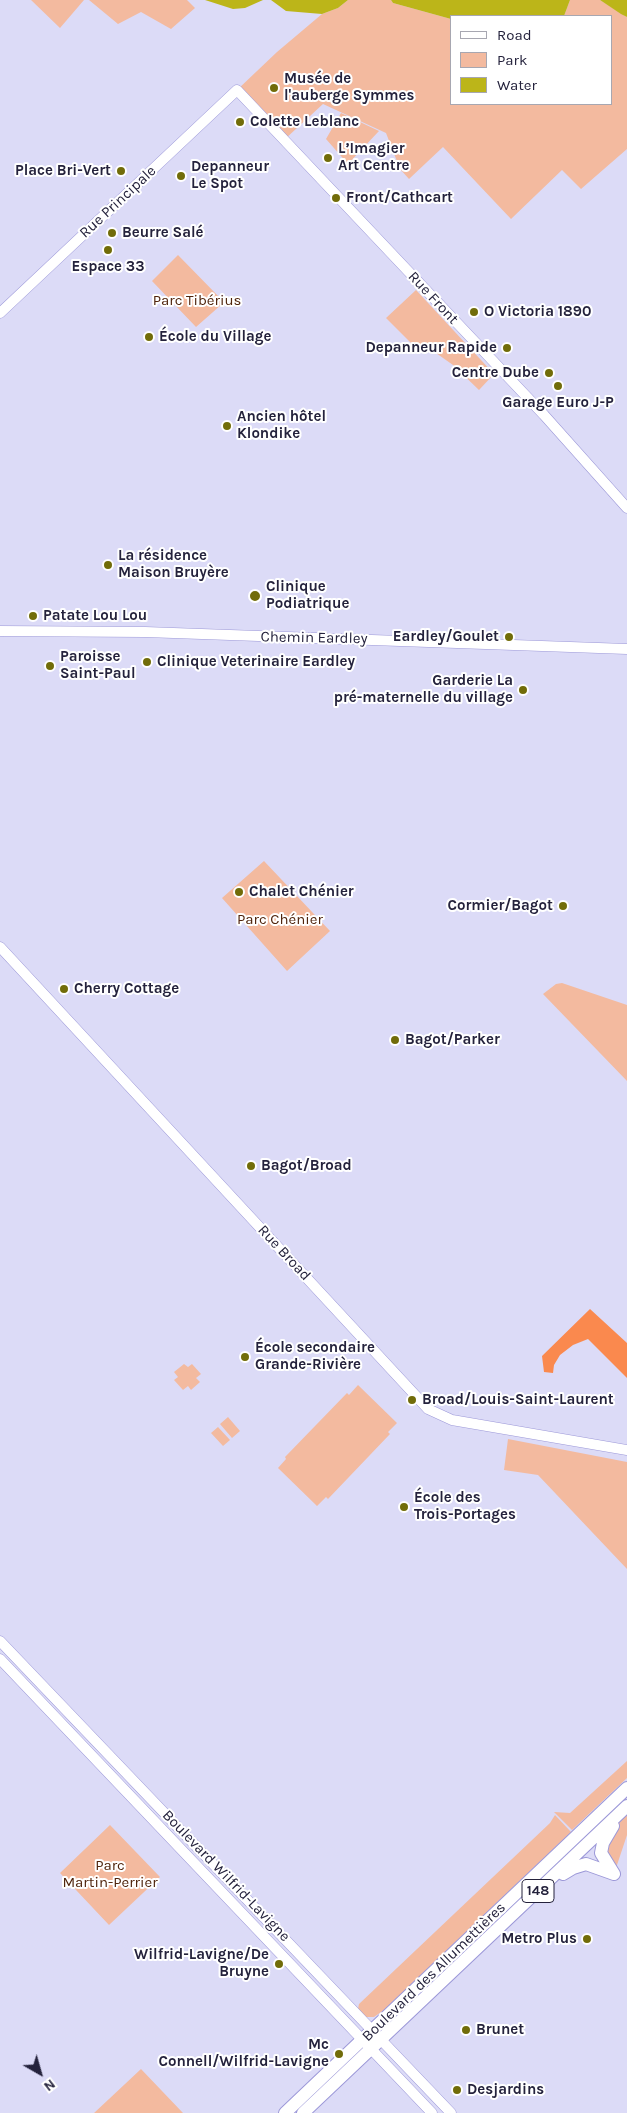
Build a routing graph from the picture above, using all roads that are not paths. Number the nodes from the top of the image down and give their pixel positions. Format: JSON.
{"nodes":[{"id":1,"x":237,"y":90,"type":"joint"},
{"id":2,"x":0,"y":313,"type":"edge"},
{"id":3,"x":627,"y":508,"type":"edge"},
{"id":4,"x":0,"y":631,"type":"edge"},
{"id":5,"x":627,"y":649,"type":"edge"},
{"id":6,"x":0,"y":947,"type":"edge"},
{"id":7,"x":627,"y":1450,"type":"edge"},
{"id":8,"x":0,"y":1640,"type":"edge"},
{"id":9,"x":0,"y":1659,"type":"edge"},
{"id":10,"x":627,"y":1788,"type":"edge"},
{"id":11,"x":627,"y":1807,"type":"edge"},
{"id":12,"x":541,"y":1888,"type":"junction"},
{"id":13,"x":377,"y":2036,"type":"junction"},
{"id":14,"x":366,"y":2045,"type":"junction"},
{"id":15,"x":285,"y":2113,"type":"edge"},
{"id":16,"x":303,"y":2113,"type":"edge"},
{"id":17,"x":432,"y":2113,"type":"edge"},
{"id":18,"x":450,"y":2113,"type":"edge"}],
"edges":[{"from":1,"to":2,"type":"street","name":"Rue Principale"},
{"from":1,"to":3,"type":"street","name":"Rue Front"},
{"from":4,"to":5,"type":"street","name":"Chemin Eardley"},
{"from":6,"to":7,"type":"street","name":"Rue Broad"},
{"from":8,"to":13,"type":"street","name":"Boulevard Wilfrid-Lavigne"},
{"from":9,"to":14,"type":"street","name":"Boulevard Wilfrid-Lavigne"},
{"from":10,"to":13,"type":"highway","name":"Boulevard des Allumettières","number":"148"},
{"from":11,"to":12,"type":"highway","name":"Boulevard des Allumettières","number":"148"},
{"from":11,"to":12,"type":"highway"},
{"from":12,"to":13,"type":"highway","name":"Boulevard des Allumettières","number":"148"},
{"from":13,"to":14,"type":"highway","name":"Boulevard des Allumettières","number":"148"},
{"from":13,"to":18,"type":"street","name":"Boulevard Wilfrid-Lavigne"},
{"from":14,"to":15,"type":"highway","name":"Boulevard des Allumettières","number":"148"},
{"from":14,"to":16,"type":"highway","name":"Boulevard des Allumettières","number":"148"},
{"from":14,"to":17,"type":"street","name":"Boulevard Wilfrid-Lavigne"}]}
